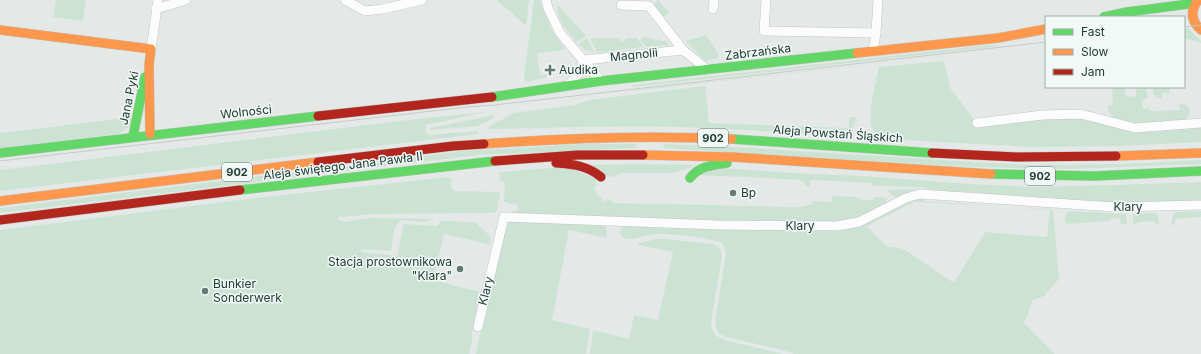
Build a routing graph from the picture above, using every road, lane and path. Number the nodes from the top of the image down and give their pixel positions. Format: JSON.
{"nodes":[{"id":1,"x":186,"y":0,"type":"edge"},
{"id":2,"x":345,"y":0,"type":"edge"},
{"id":3,"x":422,"y":0,"type":"edge"},
{"id":4,"x":546,"y":0,"type":"edge"},
{"id":5,"x":766,"y":0,"type":"edge"},
{"id":6,"x":878,"y":0,"type":"edge"},
{"id":7,"x":1197,"y":1,"type":"edge"},
{"id":8,"x":157,"y":4,"type":"edge"},
{"id":9,"x":382,"y":5,"type":"edge"},
{"id":10,"x":621,"y":5,"type":"dead end"},
{"id":11,"x":1108,"y":16,"type":"edge"},
{"id":12,"x":1188,"y":19,"type":"edge"},
{"id":13,"x":0,"y":30,"type":"edge"},
{"id":14,"x":1045,"y":30,"type":"edge"},
{"id":15,"x":1201,"y":30,"type":"edge"},
{"id":16,"x":876,"y":33,"type":"junction"},
{"id":17,"x":151,"y":49,"type":"junction"},
{"id":18,"x":683,"y":50,"type":"junction"},
{"id":19,"x":873,"y":52,"type":"junction"},
{"id":20,"x":584,"y":60,"type":"junction"},
{"id":21,"x":149,"y":64,"type":"junction"},
{"id":22,"x":708,"y":70,"type":"junction"},
{"id":23,"x":601,"y":81,"type":"junction"},
{"id":24,"x":568,"y":86,"type":"junction"},
{"id":25,"x":494,"y":96,"type":"joint"},
{"id":26,"x":977,"y":123,"type":"dead end"},
{"id":27,"x":1201,"y":123,"type":"edge"},
{"id":28,"x":150,"y":134,"type":"junction"},
{"id":29,"x":133,"y":136,"type":"junction"},
{"id":30,"x":473,"y":144,"type":"joint"},
{"id":31,"x":1201,"y":148,"type":"edge"},
{"id":32,"x":0,"y":153,"type":"edge"},
{"id":33,"x":1201,"y":153,"type":"edge"},
{"id":34,"x":1159,"y":155,"type":"junction"},
{"id":35,"x":759,"y":159,"type":"junction"},
{"id":36,"x":505,"y":160,"type":"junction"},
{"id":37,"x":1201,"y":171,"type":"edge"},
{"id":38,"x":1142,"y":174,"type":"junction"},
{"id":39,"x":600,"y":177,"type":"dead end"},
{"id":40,"x":1201,"y":177,"type":"edge"},
{"id":41,"x":690,"y":178,"type":"dead end"},
{"id":42,"x":0,"y":201,"type":"edge"},
{"id":43,"x":1201,"y":205,"type":"edge"},
{"id":44,"x":0,"y":220,"type":"edge"},
{"id":45,"x":478,"y":327,"type":"dead end"}],
"edges":[{"from":1,"to":8,"type":"street"},
{"from":2,"to":9,"type":"street"},
{"from":3,"to":9,"type":"street"},
{"from":4,"to":20,"type":"street"},
{"from":5,"to":16,"type":"street"},
{"from":6,"to":16,"type":"street"},
{"from":7,"to":11,"type":"main road"},
{"from":7,"to":12,"type":"main road"},
{"from":8,"to":17,"type":"street","name":"Jana Pyki"},
{"from":10,"to":18,"type":"street"},
{"from":12,"to":15,"type":"main road"},
{"from":13,"to":17,"type":"main road"},
{"from":14,"to":19,"type":"main road","name":"Zabrzańska"},
{"from":16,"to":19,"type":"street"},
{"from":17,"to":21,"type":"main road","name":"Jana Pyki"},
{"from":18,"to":20,"type":"street","name":"Magnolii"},
{"from":18,"to":22,"type":"street"},
{"from":19,"to":22,"type":"main road","name":"Zabrzańska"},
{"from":20,"to":23,"type":"street"},
{"from":20,"to":24,"type":"street"},
{"from":21,"to":28,"type":"main road","name":"Jana Pyki"},
{"from":21,"to":29,"type":"main road","name":"Jana Pyki"},
{"from":22,"to":23,"type":"main road","name":"Zabrzańska"},
{"from":23,"to":24,"type":"main road","name":"Zabrzańska"},
{"from":24,"to":25,"type":"main road","name":"Zabrzańska"},
{"from":25,"to":28,"type":"main road","name":"Wolności"},
{"from":26,"to":27,"type":"street"},
{"from":28,"to":29,"type":"main road","name":"Wolności"},
{"from":29,"to":32,"type":"main road","name":"Wolności"},
{"from":30,"to":34,"type":"main road","name":"Aleja Powstań Śląskich","number":"902"},
{"from":30,"to":42,"type":"main road","name":"Aleja świętego Jana Pawła II","number":"902"},
{"from":31,"to":34,"type":"main road"},
{"from":33,"to":34,"type":"main road","name":"Aleja Powstań Śląskich","number":"902"},
{"from":35,"to":36,"type":"main road","number":"902"},
{"from":35,"to":38,"type":"main road","number":"902"},
{"from":35,"to":41,"type":"main road"},
{"from":36,"to":39,"type":"main road"},
{"from":36,"to":44,"type":"main road","name":"Aleja świętego Jana Pawła II","number":"902"},
{"from":37,"to":38,"type":"main road","number":"902"},
{"from":38,"to":40,"type":"main road"},
{"from":43,"to":45,"type":"street","name":"Klary"}]}
